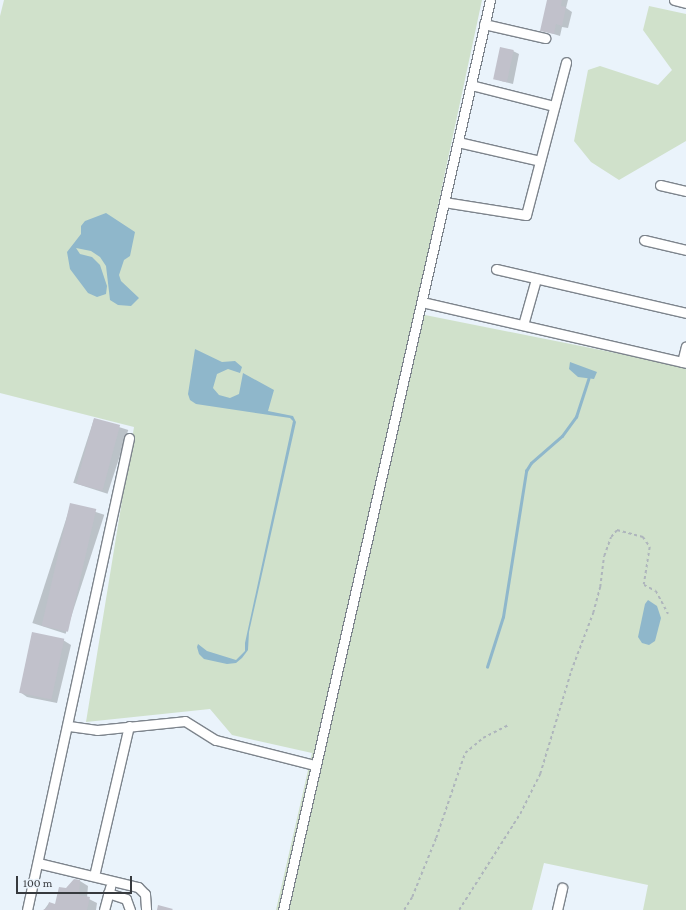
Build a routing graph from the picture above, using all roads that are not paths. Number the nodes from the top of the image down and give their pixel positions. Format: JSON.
{"nodes":[{"id":1,"x":490,"y":0,"type":"edge"},
{"id":2,"x":674,"y":0,"type":"edge"},
{"id":3,"x":686,"y":3,"type":"edge"},
{"id":4,"x":484,"y":24,"type":"junction"},
{"id":5,"x":545,"y":38,"type":"dead end"},
{"id":6,"x":566,"y":62,"type":"dead end"},
{"id":7,"x":471,"y":85,"type":"junction"},
{"id":8,"x":554,"y":106,"type":"junction"},
{"id":9,"x":458,"y":142,"type":"junction"},
{"id":10,"x":540,"y":161,"type":"junction"},
{"id":11,"x":660,"y":185,"type":"dead end"},
{"id":12,"x":686,"y":191,"type":"edge"},
{"id":13,"x":444,"y":202,"type":"junction"},
{"id":14,"x":644,"y":240,"type":"dead end"},
{"id":15,"x":686,"y":250,"type":"edge"},
{"id":16,"x":496,"y":269,"type":"dead end"},
{"id":17,"x":536,"y":279,"type":"junction"},
{"id":18,"x":422,"y":302,"type":"junction"},
{"id":19,"x":686,"y":314,"type":"edge"},
{"id":20,"x":523,"y":325,"type":"junction"},
{"id":21,"x":686,"y":346,"type":"edge"},
{"id":22,"x":684,"y":363,"type":"edge"},
{"id":23,"x":129,"y":438,"type":"dead end"},
{"id":24,"x":69,"y":726,"type":"junction"},
{"id":25,"x":129,"y":726,"type":"junction"},
{"id":26,"x":314,"y":765,"type":"junction"},
{"id":27,"x":38,"y":863,"type":"junction"},
{"id":28,"x":94,"y":876,"type":"junction"},
{"id":29,"x":111,"y":880,"type":"junction"},
{"id":30,"x":562,"y":888,"type":"dead end"},
{"id":31,"x":108,"y":894,"type":"junction"},
{"id":32,"x":28,"y":910,"type":"edge"},
{"id":33,"x":104,"y":910,"type":"edge"},
{"id":34,"x":130,"y":910,"type":"edge"},
{"id":35,"x":146,"y":910,"type":"edge"},
{"id":36,"x":283,"y":910,"type":"edge"},
{"id":37,"x":557,"y":910,"type":"edge"}],
"edges":[{"from":1,"to":4,"type":"street"},
{"from":2,"to":3,"type":"street"},
{"from":4,"to":5,"type":"street"},
{"from":4,"to":7,"type":"street"},
{"from":6,"to":8,"type":"street"},
{"from":7,"to":8,"type":"street"},
{"from":7,"to":9,"type":"street"},
{"from":8,"to":10,"type":"street"},
{"from":9,"to":10,"type":"street"},
{"from":9,"to":13,"type":"street"},
{"from":10,"to":13,"type":"street"},
{"from":11,"to":12,"type":"street"},
{"from":13,"to":18,"type":"street"},
{"from":14,"to":15,"type":"street"},
{"from":16,"to":17,"type":"street"},
{"from":17,"to":19,"type":"street"},
{"from":17,"to":20,"type":"street"},
{"from":18,"to":20,"type":"street"},
{"from":18,"to":26,"type":"street"},
{"from":20,"to":22,"type":"street"},
{"from":21,"to":22,"type":"street"},
{"from":23,"to":24,"type":"street"},
{"from":24,"to":25,"type":"street"},
{"from":24,"to":27,"type":"street"},
{"from":25,"to":26,"type":"street"},
{"from":25,"to":28,"type":"street"},
{"from":26,"to":36,"type":"street"},
{"from":27,"to":28,"type":"street"},
{"from":27,"to":32,"type":"street"},
{"from":28,"to":29,"type":"street"},
{"from":29,"to":31,"type":"street"},
{"from":29,"to":35,"type":"street"},
{"from":30,"to":37,"type":"street"},
{"from":31,"to":33,"type":"street"},
{"from":31,"to":34,"type":"street"}]}
